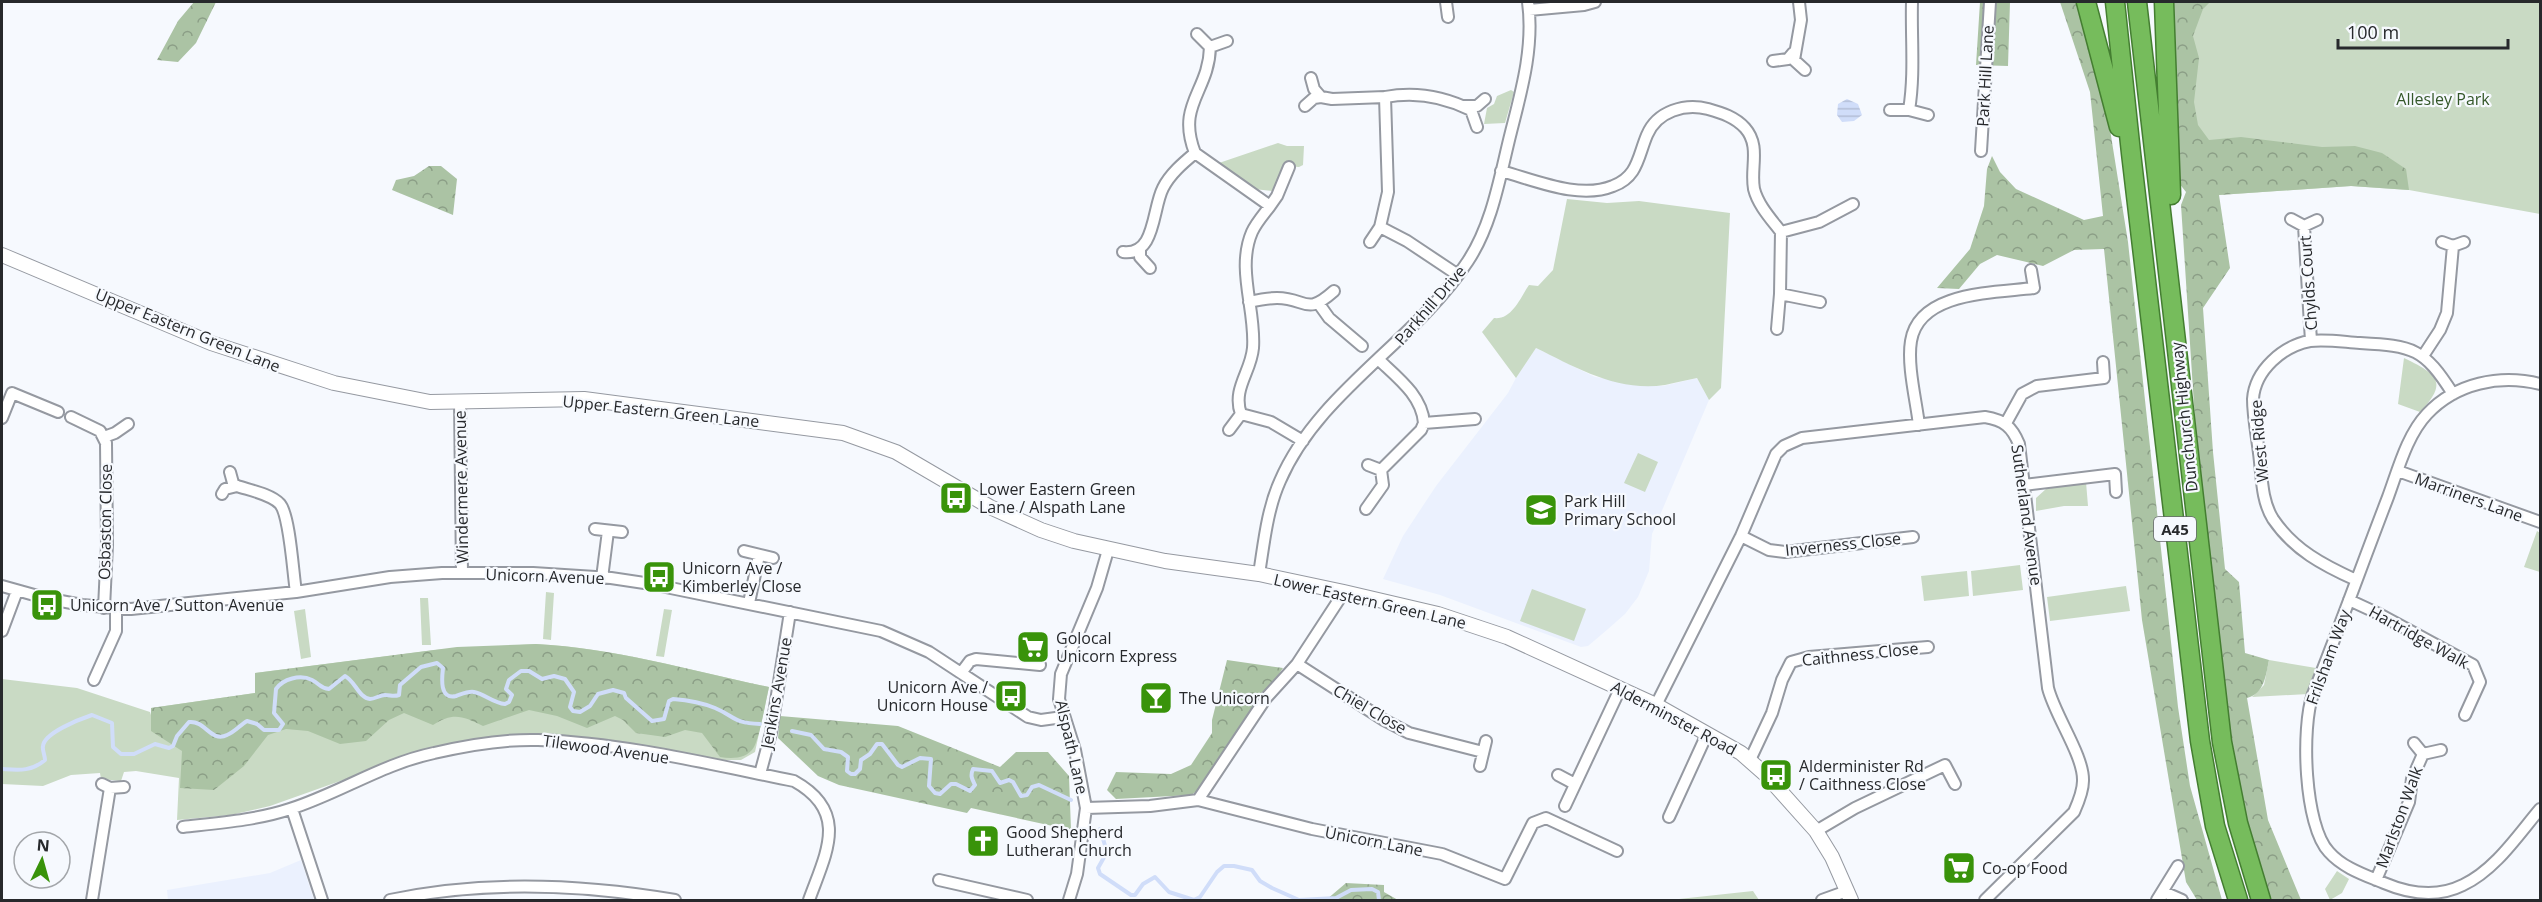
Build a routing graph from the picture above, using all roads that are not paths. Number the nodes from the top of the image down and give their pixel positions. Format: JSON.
{"nodes":[{"id":1,"x":1446,"y":2,"type":"edge"},
{"id":2,"x":1595,"y":2,"type":"edge"},
{"id":3,"x":1798,"y":2,"type":"edge"},
{"id":4,"x":1912,"y":2,"type":"edge"},
{"id":5,"x":1990,"y":2,"type":"edge"},
{"id":6,"x":2086,"y":2,"type":"edge"},
{"id":7,"x":2115,"y":2,"type":"edge"},
{"id":8,"x":2138,"y":2,"type":"edge"},
{"id":9,"x":2164,"y":2,"type":"edge"},
{"id":10,"x":1529,"y":6,"type":"edge"},
{"id":11,"x":1448,"y":16,"type":"dead end"},
{"id":12,"x":1197,"y":34,"type":"dead end"},
{"id":13,"x":1227,"y":40,"type":"dead end"},
{"id":14,"x":1210,"y":47,"type":"junction"},
{"id":15,"x":1793,"y":53,"type":"junction"},
{"id":16,"x":1773,"y":62,"type":"dead end"},
{"id":17,"x":1805,"y":70,"type":"dead end"},
{"id":18,"x":1311,"y":78,"type":"dead end"},
{"id":19,"x":1321,"y":97,"type":"junction"},
{"id":20,"x":1385,"y":97,"type":"junction"},
{"id":21,"x":1485,"y":99,"type":"dead end"},
{"id":22,"x":1305,"y":106,"type":"dead end"},
{"id":23,"x":1463,"y":106,"type":"junction"},
{"id":24,"x":1909,"y":110,"type":"junction"},
{"id":25,"x":1890,"y":111,"type":"dead end"},
{"id":26,"x":1928,"y":115,"type":"dead end"},
{"id":27,"x":1477,"y":127,"type":"dead end"},
{"id":28,"x":1981,"y":152,"type":"dead end"},
{"id":29,"x":1195,"y":153,"type":"junction"},
{"id":30,"x":2131,"y":153,"type":"junction"},
{"id":31,"x":1289,"y":167,"type":"dead end"},
{"id":32,"x":1501,"y":171,"type":"junction"},
{"id":33,"x":1853,"y":204,"type":"dead end"},
{"id":34,"x":1270,"y":206,"type":"junction"},
{"id":35,"x":2291,"y":219,"type":"dead end"},
{"id":36,"x":2317,"y":220,"type":"dead end"},
{"id":37,"x":2304,"y":226,"type":"junction"},
{"id":38,"x":1380,"y":227,"type":"junction"},
{"id":39,"x":1781,"y":232,"type":"junction"},
{"id":40,"x":1370,"y":242,"type":"dead end"},
{"id":41,"x":2464,"y":242,"type":"dead end"},
{"id":42,"x":1140,"y":250,"type":"junction"},
{"id":43,"x":1123,"y":252,"type":"dead end"},
{"id":44,"x":2,"y":255,"type":"edge"},
{"id":45,"x":1150,"y":268,"type":"dead end"},
{"id":46,"x":2031,"y":270,"type":"dead end"},
{"id":47,"x":1458,"y":275,"type":"junction"},
{"id":48,"x":2170,"y":286,"type":"junction"},
{"id":49,"x":1334,"y":291,"type":"dead end"},
{"id":50,"x":1780,"y":294,"type":"junction"},
{"id":51,"x":1249,"y":302,"type":"junction"},
{"id":52,"x":1820,"y":302,"type":"dead end"},
{"id":53,"x":1319,"y":304,"type":"junction"},
{"id":54,"x":1777,"y":329,"type":"dead end"},
{"id":55,"x":2312,"y":341,"type":"junction"},
{"id":56,"x":1362,"y":346,"type":"dead end"},
{"id":57,"x":2423,"y":356,"type":"junction"},
{"id":58,"x":1379,"y":360,"type":"junction"},
{"id":59,"x":2103,"y":362,"type":"dead end"},
{"id":60,"x":2541,"y":384,"type":"edge"},
{"id":61,"x":7,"y":391,"type":"edge"},
{"id":62,"x":2453,"y":394,"type":"junction"},
{"id":63,"x":460,"y":401,"type":"junction"},
{"id":64,"x":58,"y":412,"type":"dead end"},
{"id":65,"x":1241,"y":414,"type":"junction"},
{"id":66,"x":71,"y":417,"type":"dead end"},
{"id":67,"x":2,"y":418,"type":"edge"},
{"id":68,"x":1475,"y":419,"type":"dead end"},
{"id":69,"x":1424,"y":423,"type":"junction"},
{"id":70,"x":2006,"y":423,"type":"junction"},
{"id":71,"x":128,"y":424,"type":"dead end"},
{"id":72,"x":1919,"y":424,"type":"junction"},
{"id":73,"x":1229,"y":430,"type":"dead end"},
{"id":74,"x":104,"y":437,"type":"junction"},
{"id":75,"x":1303,"y":441,"type":"junction"},
{"id":76,"x":1368,"y":465,"type":"dead end"},
{"id":77,"x":1381,"y":470,"type":"junction"},
{"id":78,"x":2398,"y":471,"type":"junction"},
{"id":79,"x":230,"y":472,"type":"dead end"},
{"id":80,"x":2024,"y":485,"type":"junction"},
{"id":81,"x":237,"y":486,"type":"junction"},
{"id":82,"x":2116,"y":492,"type":"dead end"},
{"id":83,"x":222,"y":494,"type":"dead end"},
{"id":84,"x":1366,"y":509,"type":"dead end"},
{"id":85,"x":2541,"y":522,"type":"edge"},
{"id":86,"x":595,"y":529,"type":"dead end"},
{"id":87,"x":609,"y":531,"type":"junction"},
{"id":88,"x":622,"y":532,"type":"dead end"},
{"id":89,"x":1741,"y":536,"type":"junction"},
{"id":90,"x":1913,"y":537,"type":"dead end"},
{"id":91,"x":1108,"y":550,"type":"junction"},
{"id":92,"x":744,"y":551,"type":"dead end"},
{"id":93,"x":759,"y":555,"type":"junction"},
{"id":94,"x":773,"y":558,"type":"dead end"},
{"id":95,"x":462,"y":573,"type":"junction"},
{"id":96,"x":1259,"y":574,"type":"junction"},
{"id":97,"x":602,"y":578,"type":"junction"},
{"id":98,"x":2356,"y":580,"type":"junction"},
{"id":99,"x":2,"y":586,"type":"edge"},
{"id":100,"x":17,"y":591,"type":"junction"},
{"id":101,"x":296,"y":592,"type":"junction"},
{"id":102,"x":1344,"y":592,"type":"junction"},
{"id":103,"x":2349,"y":600,"type":"junction"},
{"id":104,"x":749,"y":603,"type":"junction"},
{"id":105,"x":104,"y":608,"type":"junction"},
{"id":106,"x":116,"y":609,"type":"junction"},
{"id":107,"x":790,"y":612,"type":"junction"},
{"id":108,"x":2,"y":631,"type":"edge"},
{"id":109,"x":1928,"y":647,"type":"dead end"},
{"id":110,"x":1297,"y":664,"type":"junction"},
{"id":111,"x":1569,"y":664,"type":"joint"},
{"id":112,"x":1040,"y":666,"type":"dead end"},
{"id":113,"x":961,"y":673,"type":"junction"},
{"id":114,"x":94,"y":680,"type":"dead end"},
{"id":115,"x":1620,"y":689,"type":"junction"},
{"id":116,"x":1656,"y":705,"type":"junction"},
{"id":117,"x":2465,"y":715,"type":"dead end"},
{"id":118,"x":1063,"y":717,"type":"junction"},
{"id":119,"x":1707,"y":734,"type":"junction"},
{"id":120,"x":2414,"y":743,"type":"dead end"},
{"id":121,"x":2441,"y":750,"type":"dead end"},
{"id":122,"x":2423,"y":754,"type":"junction"},
{"id":123,"x":1750,"y":760,"type":"junction"},
{"id":124,"x":1480,"y":766,"type":"dead end"},
{"id":125,"x":760,"y":774,"type":"junction"},
{"id":126,"x":1558,"y":775,"type":"dead end"},
{"id":127,"x":1575,"y":784,"type":"junction"},
{"id":128,"x":1954,"y":784,"type":"dead end"},
{"id":129,"x":124,"y":787,"type":"dead end"},
{"id":130,"x":1198,"y":800,"type":"junction"},
{"id":131,"x":1565,"y":806,"type":"dead end"},
{"id":132,"x":292,"y":809,"type":"junction"},
{"id":133,"x":2541,"y":809,"type":"edge"},
{"id":134,"x":1085,"y":814,"type":"junction"},
{"id":135,"x":1669,"y":818,"type":"dead end"},
{"id":136,"x":183,"y":827,"type":"dead end"},
{"id":137,"x":1816,"y":831,"type":"junction"},
{"id":138,"x":1617,"y":851,"type":"dead end"},
{"id":139,"x":2178,"y":866,"type":"dead end"},
{"id":140,"x":939,"y":880,"type":"dead end"},
{"id":141,"x":2376,"y":880,"type":"junction"},
{"id":142,"x":554,"y":887,"type":"junction"},
{"id":143,"x":1849,"y":896,"type":"edge"},
{"id":144,"x":2422,"y":897,"type":"edge"},
{"id":145,"x":2159,"y":898,"type":"edge"},
{"id":146,"x":92,"y":900,"type":"edge"},
{"id":147,"x":322,"y":900,"type":"edge"},
{"id":148,"x":390,"y":900,"type":"edge"},
{"id":149,"x":555,"y":900,"type":"edge"},
{"id":150,"x":675,"y":900,"type":"edge"},
{"id":151,"x":809,"y":900,"type":"edge"},
{"id":152,"x":1027,"y":900,"type":"edge"},
{"id":153,"x":1069,"y":900,"type":"edge"},
{"id":154,"x":1822,"y":900,"type":"edge"},
{"id":155,"x":1985,"y":900,"type":"edge"},
{"id":156,"x":2182,"y":900,"type":"edge"},
{"id":157,"x":2238,"y":900,"type":"edge"},
{"id":158,"x":2261,"y":900,"type":"edge"}],
"edges":[{"from":1,"to":11,"type":"street"},
{"from":2,"to":10,"type":"street"},
{"from":3,"to":15,"type":"street"},
{"from":4,"to":24,"type":"street"},
{"from":5,"to":28,"type":"street","name":"Park Hill Lane"},
{"from":6,"to":30,"type":"highway"},
{"from":7,"to":30,"type":"highway","name":"Dunchurch Highway","number":"A45"},
{"from":8,"to":48,"type":"highway","name":"Dunchurch Highway","number":"A45"},
{"from":9,"to":48,"type":"highway"},
{"from":10,"to":32,"type":"street","name":"Parkhill Drive"},
{"from":12,"to":14,"type":"street"},
{"from":13,"to":14,"type":"street"},
{"from":14,"to":29,"type":"street"},
{"from":15,"to":16,"type":"street"},
{"from":15,"to":17,"type":"street"},
{"from":18,"to":19,"type":"street"},
{"from":19,"to":20,"type":"street"},
{"from":19,"to":22,"type":"street"},
{"from":20,"to":23,"type":"street"},
{"from":20,"to":38,"type":"street"},
{"from":21,"to":23,"type":"street"},
{"from":23,"to":27,"type":"street"},
{"from":24,"to":25,"type":"street"},
{"from":24,"to":26,"type":"street"},
{"from":29,"to":34,"type":"street"},
{"from":29,"to":42,"type":"street"},
{"from":30,"to":157,"type":"highway","name":"Dunchurch Highway","number":"A45"},
{"from":31,"to":34,"type":"street"},
{"from":32,"to":39,"type":"street"},
{"from":32,"to":47,"type":"street","name":"Parkhill Drive"},
{"from":33,"to":39,"type":"street"},
{"from":34,"to":51,"type":"street"},
{"from":35,"to":37,"type":"street","name":"Chylds Court"},
{"from":36,"to":37,"type":"street","name":"Chylds Court"},
{"from":37,"to":55,"type":"street","name":"Chylds Court"},
{"from":38,"to":40,"type":"street"},
{"from":38,"to":47,"type":"street"},
{"from":39,"to":50,"type":"street"},
{"from":41,"to":57,"type":"street"},
{"from":42,"to":43,"type":"street"},
{"from":42,"to":45,"type":"street"},
{"from":44,"to":63,"type":"street","name":"Upper Eastern Green Lane"},
{"from":46,"to":72,"type":"street"},
{"from":47,"to":58,"type":"street","name":"Parkhill Drive"},
{"from":48,"to":158,"type":"highway","name":"Dunchurch Highway","number":"A45"},
{"from":49,"to":53,"type":"street"},
{"from":50,"to":52,"type":"street"},
{"from":50,"to":54,"type":"street"},
{"from":51,"to":53,"type":"street"},
{"from":51,"to":65,"type":"street"},
{"from":53,"to":56,"type":"street"},
{"from":55,"to":57,"type":"street","name":"West Ridge"},
{"from":55,"to":98,"type":"street","name":"West Ridge"},
{"from":57,"to":62,"type":"street","name":"West Ridge"},
{"from":58,"to":69,"type":"street"},
{"from":58,"to":75,"type":"street","name":"Parkhill Drive"},
{"from":59,"to":70,"type":"street"},
{"from":60,"to":62,"type":"street","name":"Frilsham Way"},
{"from":61,"to":64,"type":"street"},
{"from":61,"to":67,"type":"street"},
{"from":62,"to":78,"type":"street","name":"Frilsham Way"},
{"from":63,"to":91,"type":"street","name":"Upper Eastern Green Lane"},
{"from":63,"to":95,"type":"street","name":"Windermere Avenue"},
{"from":65,"to":73,"type":"street"},
{"from":65,"to":75,"type":"street"},
{"from":66,"to":74,"type":"street"},
{"from":68,"to":69,"type":"street"},
{"from":69,"to":77,"type":"street"},
{"from":70,"to":72,"type":"street","name":"Sutherland Avenue"},
{"from":70,"to":80,"type":"street","name":"Sutherland Avenue"},
{"from":71,"to":74,"type":"street"},
{"from":72,"to":89,"type":"street","name":"Sutherland Avenue"},
{"from":74,"to":105,"type":"street","name":"Osbaston Close"},
{"from":75,"to":96,"type":"street","name":"Parkhill Drive"},
{"from":76,"to":77,"type":"street"},
{"from":77,"to":84,"type":"street"},
{"from":78,"to":85,"type":"street","name":"Marriners Lane"},
{"from":78,"to":98,"type":"street","name":"Frilsham Way"},
{"from":79,"to":81,"type":"street"},
{"from":80,"to":82,"type":"street"},
{"from":80,"to":155,"type":"street","name":"Sutherland Avenue"},
{"from":81,"to":83,"type":"street"},
{"from":81,"to":101,"type":"street"},
{"from":86,"to":87,"type":"street"},
{"from":87,"to":88,"type":"street"},
{"from":87,"to":97,"type":"street"},
{"from":89,"to":90,"type":"street","name":"Inverness Close"},
{"from":89,"to":116,"type":"street","name":"Sutherland Avenue"},
{"from":91,"to":96,"type":"street","name":"Lower Eastern Green Lane"},
{"from":91,"to":118,"type":"street","name":"Alspath Lane"},
{"from":92,"to":93,"type":"street"},
{"from":93,"to":94,"type":"street"},
{"from":93,"to":104,"type":"street"},
{"from":95,"to":97,"type":"street","name":"Unicorn Avenue"},
{"from":95,"to":101,"type":"street","name":"Unicorn Avenue"},
{"from":96,"to":102,"type":"street","name":"Lower Eastern Green Lane"},
{"from":97,"to":104,"type":"street","name":"Unicorn Avenue"},
{"from":98,"to":103,"type":"street","name":"Frilsham Way"},
{"from":99,"to":100,"type":"street","name":"Unicorn Avenue"},
{"from":100,"to":105,"type":"street","name":"Unicorn Avenue"},
{"from":100,"to":108,"type":"street"},
{"from":101,"to":106,"type":"street","name":"Unicorn Avenue"},
{"from":102,"to":110,"type":"street"},
{"from":102,"to":111,"type":"street","name":"Lower Eastern Green Lane"},
{"from":103,"to":117,"type":"street","name":"Hartridge Walk"},
{"from":103,"to":141,"type":"street","name":"Frilsham Way"},
{"from":104,"to":107,"type":"street","name":"Unicorn Avenue"},
{"from":105,"to":106,"type":"street","name":"Unicorn Avenue"},
{"from":106,"to":114,"type":"street"},
{"from":107,"to":113,"type":"street","name":"Unicorn Avenue"},
{"from":107,"to":125,"type":"street","name":"Jenkins Avenue"},
{"from":109,"to":123,"type":"street","name":"Caithness Close"},
{"from":110,"to":124,"type":"street","name":"Chiel Close"},
{"from":110,"to":130,"type":"street"},
{"from":111,"to":115,"type":"street","name":"Alderminster Road"},
{"from":112,"to":113,"type":"street"},
{"from":113,"to":118,"type":"street","name":"Unicorn Avenue"},
{"from":115,"to":116,"type":"street","name":"Alderminster Road"},
{"from":115,"to":127,"type":"street"},
{"from":116,"to":119,"type":"street","name":"Alderminster Road"},
{"from":118,"to":134,"type":"street","name":"Alspath Lane"},
{"from":119,"to":123,"type":"street","name":"Alderminster Road"},
{"from":119,"to":135,"type":"street"},
{"from":120,"to":122,"type":"street","name":"Marlston Walk"},
{"from":121,"to":122,"type":"street","name":"Marlston Walk"},
{"from":122,"to":141,"type":"street","name":"Marlston Walk"},
{"from":123,"to":137,"type":"street","name":"Alderminster Road"},
{"from":125,"to":132,"type":"street","name":"Tilewood Avenue"},
{"from":125,"to":151,"type":"street","name":"Tilewood Avenue"},
{"from":126,"to":127,"type":"street"},
{"from":127,"to":131,"type":"street"},
{"from":128,"to":137,"type":"street"},
{"from":129,"to":146,"type":"street"},
{"from":130,"to":134,"type":"street","name":"Unicorn Lane"},
{"from":130,"to":138,"type":"street","name":"Unicorn Lane"},
{"from":132,"to":136,"type":"street","name":"Tilewood Avenue"},
{"from":132,"to":147,"type":"street"},
{"from":133,"to":144,"type":"street","name":"Frilsham Way"},
{"from":134,"to":153,"type":"street","name":"Alspath Lane"},
{"from":137,"to":143,"type":"street","name":"Alderminster Road"},
{"from":139,"to":145,"type":"street"},
{"from":140,"to":152,"type":"street"},
{"from":141,"to":144,"type":"street","name":"Frilsham Way"},
{"from":142,"to":148,"type":"street"},
{"from":142,"to":149,"type":"street"},
{"from":142,"to":150,"type":"street"},
{"from":143,"to":154,"type":"street"},
{"from":145,"to":156,"type":"street"}]}
